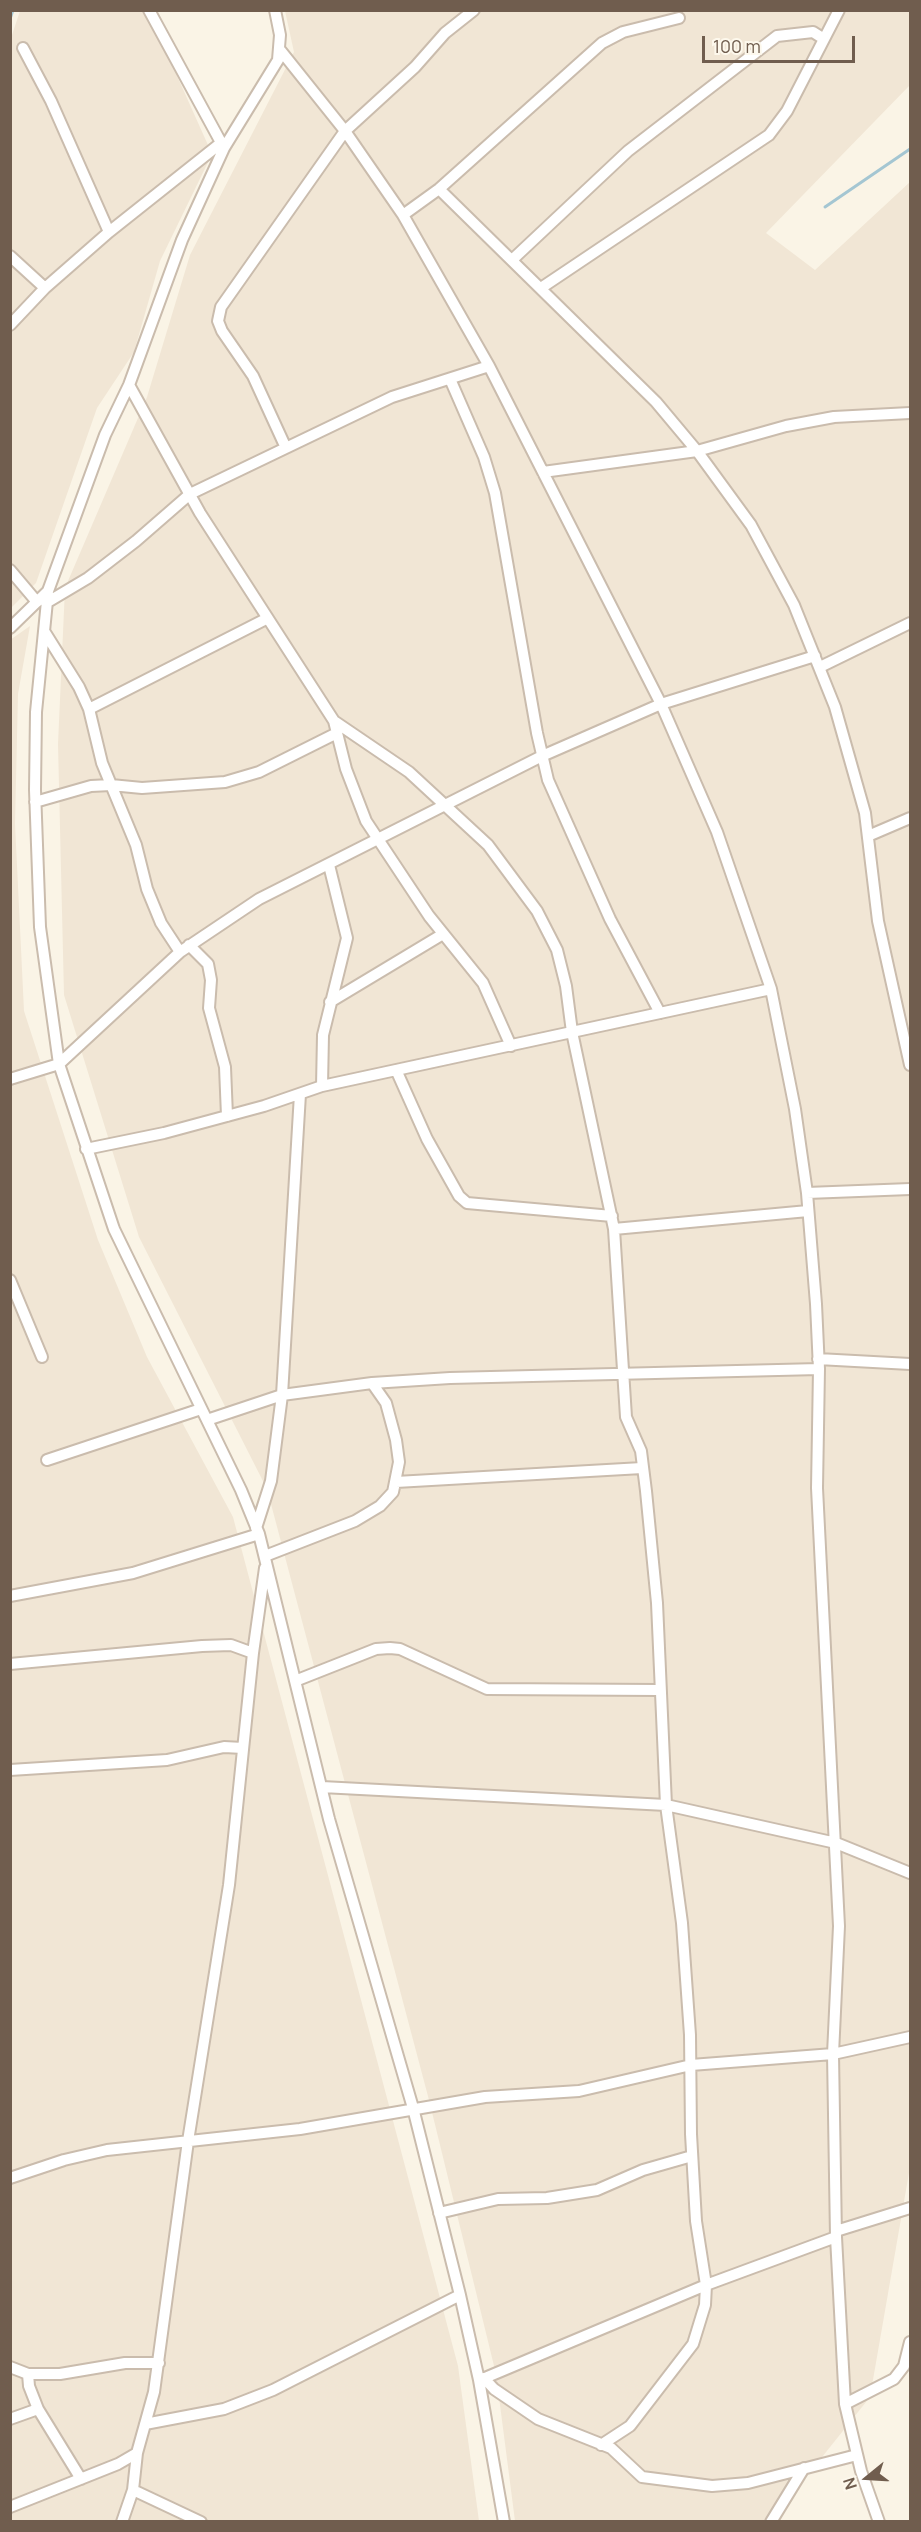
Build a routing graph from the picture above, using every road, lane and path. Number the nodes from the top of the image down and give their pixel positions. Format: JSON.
{"nodes":[{"id":1,"x":149,"y":10,"type":"edge"},
{"id":2,"x":275,"y":10,"type":"edge"},
{"id":3,"x":474,"y":10,"type":"edge"},
{"id":4,"x":838,"y":10,"type":"edge"},
{"id":5,"x":679,"y":18,"type":"dead end"},
{"id":6,"x":824,"y":39,"type":"junction"},
{"id":7,"x":23,"y":48,"type":"dead end"},
{"id":8,"x":281,"y":51,"type":"junction"},
{"id":9,"x":345,"y":131,"type":"junction"},
{"id":10,"x":222,"y":145,"type":"junction"},
{"id":11,"x":439,"y":189,"type":"junction"},
{"id":12,"x":403,"y":215,"type":"junction"},
{"id":13,"x":109,"y":231,"type":"junction"},
{"id":14,"x":10,"y":256,"type":"edge"},
{"id":15,"x":513,"y":259,"type":"junction"},
{"id":16,"x":45,"y":288,"type":"junction"},
{"id":17,"x":541,"y":288,"type":"junction"},
{"id":18,"x":10,"y":325,"type":"edge"},
{"id":19,"x":489,"y":366,"type":"junction"},
{"id":20,"x":450,"y":379,"type":"junction"},
{"id":21,"x":129,"y":385,"type":"junction"},
{"id":22,"x":910,"y":413,"type":"edge"},
{"id":23,"x":286,"y":448,"type":"junction"},
{"id":24,"x":697,"y":451,"type":"junction"},
{"id":25,"x":543,"y":472,"type":"junction"},
{"id":26,"x":190,"y":494,"type":"junction"},
{"id":27,"x":10,"y":570,"type":"edge"},
{"id":28,"x":42,"y":602,"type":"junction"},
{"id":29,"x":267,"y":619,"type":"junction"},
{"id":30,"x":910,"y":623,"type":"edge"},
{"id":31,"x":10,"y":628,"type":"edge"},
{"id":32,"x":44,"y":631,"type":"junction"},
{"id":33,"x":817,"y":662,"type":"junction"},
{"id":34,"x":661,"y":704,"type":"junction"},
{"id":35,"x":89,"y":709,"type":"junction"},
{"id":36,"x":334,"y":721,"type":"junction"},
{"id":37,"x":337,"y":733,"type":"junction"},
{"id":38,"x":542,"y":756,"type":"junction"},
{"id":39,"x":111,"y":785,"type":"junction"},
{"id":40,"x":35,"y":802,"type":"junction"},
{"id":41,"x":446,"y":805,"type":"junction"},
{"id":42,"x":910,"y":818,"type":"edge"},
{"id":43,"x":868,"y":836,"type":"junction"},
{"id":44,"x":379,"y":840,"type":"junction"},
{"id":45,"x":329,"y":865,"type":"junction"},
{"id":46,"x":443,"y":934,"type":"junction"},
{"id":47,"x":185,"y":948,"type":"junction"},
{"id":48,"x":771,"y":989,"type":"junction"},
{"id":49,"x":330,"y":1002,"type":"junction"},
{"id":50,"x":660,"y":1013,"type":"junction"},
{"id":51,"x":572,"y":1032,"type":"junction"},
{"id":52,"x":511,"y":1046,"type":"junction"},
{"id":53,"x":59,"y":1064,"type":"junction"},
{"id":54,"x":910,"y":1065,"type":"edge"},
{"id":55,"x":397,"y":1072,"type":"junction"},
{"id":56,"x":10,"y":1079,"type":"edge"},
{"id":57,"x":322,"y":1086,"type":"junction"},
{"id":58,"x":300,"y":1094,"type":"junction"},
{"id":59,"x":227,"y":1116,"type":"junction"},
{"id":60,"x":86,"y":1149,"type":"junction"},
{"id":61,"x":910,"y":1189,"type":"edge"},
{"id":62,"x":807,"y":1192,"type":"junction"},
{"id":63,"x":808,"y":1211,"type":"junction"},
{"id":64,"x":612,"y":1216,"type":"junction"},
{"id":65,"x":614,"y":1229,"type":"junction"},
{"id":66,"x":10,"y":1280,"type":"edge"},
{"id":67,"x":42,"y":1357,"type":"dead end"},
{"id":68,"x":819,"y":1364,"type":"junction"},
{"id":69,"x":910,"y":1364,"type":"edge"},
{"id":70,"x":623,"y":1375,"type":"junction"},
{"id":71,"x":372,"y":1383,"type":"junction"},
{"id":72,"x":282,"y":1395,"type":"junction"},
{"id":73,"x":201,"y":1408,"type":"junction"},
{"id":74,"x":207,"y":1420,"type":"junction"},
{"id":75,"x":47,"y":1460,"type":"dead end"},
{"id":76,"x":642,"y":1468,"type":"junction"},
{"id":77,"x":396,"y":1482,"type":"junction"},
{"id":78,"x":258,"y":1531,"type":"junction"},
{"id":79,"x":265,"y":1559,"type":"junction"},
{"id":80,"x":10,"y":1596,"type":"edge"},
{"id":81,"x":253,"y":1653,"type":"junction"},
{"id":82,"x":10,"y":1664,"type":"edge"},
{"id":83,"x":295,"y":1681,"type":"junction"},
{"id":84,"x":659,"y":1690,"type":"junction"},
{"id":85,"x":243,"y":1748,"type":"junction"},
{"id":86,"x":10,"y":1770,"type":"edge"},
{"id":87,"x":322,"y":1787,"type":"junction"},
{"id":88,"x":666,"y":1805,"type":"junction"},
{"id":89,"x":836,"y":1843,"type":"junction"},
{"id":90,"x":910,"y":1873,"type":"edge"},
{"id":91,"x":910,"y":2037,"type":"edge"},
{"id":92,"x":833,"y":2054,"type":"junction"},
{"id":93,"x":691,"y":2065,"type":"junction"},
{"id":94,"x":413,"y":2108,"type":"junction"},
{"id":95,"x":188,"y":2141,"type":"junction"},
{"id":96,"x":692,"y":2156,"type":"junction"},
{"id":97,"x":10,"y":2178,"type":"edge"},
{"id":98,"x":910,"y":2208,"type":"edge"},
{"id":99,"x":439,"y":2213,"type":"junction"},
{"id":100,"x":836,"y":2234,"type":"junction"},
{"id":101,"x":706,"y":2285,"type":"junction"},
{"id":102,"x":460,"y":2295,"type":"junction"},
{"id":103,"x":910,"y":2342,"type":"edge"},
{"id":104,"x":159,"y":2363,"type":"junction"},
{"id":105,"x":10,"y":2367,"type":"edge"},
{"id":106,"x":28,"y":2374,"type":"junction"},
{"id":107,"x":482,"y":2379,"type":"junction"},
{"id":108,"x":845,"y":2404,"type":"junction"},
{"id":109,"x":38,"y":2409,"type":"junction"},
{"id":110,"x":10,"y":2419,"type":"edge"},
{"id":111,"x":146,"y":2424,"type":"junction"},
{"id":112,"x":601,"y":2445,"type":"junction"},
{"id":113,"x":137,"y":2453,"type":"junction"},
{"id":114,"x":857,"y":2455,"type":"junction"},
{"id":115,"x":804,"y":2468,"type":"junction"},
{"id":116,"x":81,"y":2479,"type":"junction"},
{"id":117,"x":133,"y":2490,"type":"junction"},
{"id":118,"x":10,"y":2507,"type":"edge"},
{"id":119,"x":122,"y":2522,"type":"edge"},
{"id":120,"x":201,"y":2522,"type":"edge"},
{"id":121,"x":504,"y":2522,"type":"edge"},
{"id":122,"x":771,"y":2522,"type":"edge"},
{"id":123,"x":879,"y":2522,"type":"edge"}],
"edges":[{"from":1,"to":10,"type":"street"},
{"from":2,"to":8,"type":"street"},
{"from":3,"to":9,"type":"street"},
{"from":4,"to":6,"type":"street"},
{"from":5,"to":11,"type":"street"},
{"from":6,"to":15,"type":"street"},
{"from":6,"to":17,"type":"street"},
{"from":7,"to":13,"type":"street"},
{"from":8,"to":9,"type":"street"},
{"from":8,"to":10,"type":"street"},
{"from":9,"to":12,"type":"street"},
{"from":9,"to":23,"type":"street"},
{"from":10,"to":13,"type":"street"},
{"from":10,"to":21,"type":"street"},
{"from":11,"to":12,"type":"street"},
{"from":11,"to":15,"type":"street"},
{"from":12,"to":19,"type":"street"},
{"from":13,"to":16,"type":"street"},
{"from":14,"to":16,"type":"street"},
{"from":15,"to":17,"type":"street"},
{"from":16,"to":18,"type":"street"},
{"from":17,"to":24,"type":"street"},
{"from":19,"to":20,"type":"street"},
{"from":19,"to":25,"type":"street"},
{"from":20,"to":23,"type":"street"},
{"from":20,"to":38,"type":"street"},
{"from":21,"to":26,"type":"street"},
{"from":21,"to":28,"type":"street"},
{"from":22,"to":24,"type":"street"},
{"from":23,"to":26,"type":"street"},
{"from":24,"to":25,"type":"street"},
{"from":24,"to":33,"type":"street"},
{"from":25,"to":34,"type":"street"},
{"from":26,"to":28,"type":"street"},
{"from":26,"to":29,"type":"street"},
{"from":27,"to":28,"type":"street"},
{"from":28,"to":31,"type":"street"},
{"from":28,"to":32,"type":"street"},
{"from":29,"to":35,"type":"street"},
{"from":29,"to":36,"type":"street"},
{"from":30,"to":33,"type":"street"},
{"from":32,"to":35,"type":"street"},
{"from":32,"to":40,"type":"street"},
{"from":33,"to":34,"type":"street"},
{"from":33,"to":43,"type":"street"},
{"from":34,"to":38,"type":"street"},
{"from":34,"to":48,"type":"street"},
{"from":35,"to":39,"type":"street"},
{"from":36,"to":37,"type":"street"},
{"from":36,"to":41,"type":"street"},
{"from":37,"to":39,"type":"street"},
{"from":37,"to":44,"type":"street"},
{"from":38,"to":41,"type":"street"},
{"from":38,"to":50,"type":"street"},
{"from":39,"to":40,"type":"street"},
{"from":39,"to":47,"type":"street"},
{"from":40,"to":53,"type":"street"},
{"from":41,"to":44,"type":"street"},
{"from":41,"to":51,"type":"street"},
{"from":42,"to":43,"type":"street"},
{"from":43,"to":54,"type":"street"},
{"from":44,"to":45,"type":"street"},
{"from":44,"to":46,"type":"street"},
{"from":45,"to":47,"type":"street"},
{"from":45,"to":49,"type":"street"},
{"from":46,"to":49,"type":"street"},
{"from":46,"to":52,"type":"street"},
{"from":47,"to":53,"type":"street"},
{"from":47,"to":59,"type":"street"},
{"from":48,"to":50,"type":"street"},
{"from":48,"to":62,"type":"street"},
{"from":49,"to":57,"type":"street"},
{"from":50,"to":51,"type":"street"},
{"from":51,"to":52,"type":"street"},
{"from":51,"to":64,"type":"street"},
{"from":52,"to":55,"type":"street"},
{"from":53,"to":56,"type":"street"},
{"from":53,"to":60,"type":"street"},
{"from":55,"to":57,"type":"street"},
{"from":55,"to":64,"type":"street"},
{"from":57,"to":58,"type":"street"},
{"from":58,"to":59,"type":"street"},
{"from":58,"to":72,"type":"street"},
{"from":59,"to":60,"type":"street"},
{"from":60,"to":73,"type":"street"},
{"from":61,"to":62,"type":"street"},
{"from":62,"to":63,"type":"street"},
{"from":63,"to":65,"type":"street"},
{"from":63,"to":68,"type":"street"},
{"from":64,"to":65,"type":"street"},
{"from":65,"to":70,"type":"street"},
{"from":66,"to":67,"type":"street"},
{"from":68,"to":69,"type":"street"},
{"from":68,"to":70,"type":"street"},
{"from":68,"to":89,"type":"street"},
{"from":70,"to":71,"type":"street"},
{"from":70,"to":76,"type":"street"},
{"from":71,"to":72,"type":"street"},
{"from":71,"to":77,"type":"street"},
{"from":72,"to":74,"type":"street"},
{"from":72,"to":78,"type":"street"},
{"from":73,"to":74,"type":"street"},
{"from":73,"to":75,"type":"street"},
{"from":74,"to":78,"type":"street"},
{"from":76,"to":77,"type":"street"},
{"from":76,"to":84,"type":"street"},
{"from":77,"to":79,"type":"street"},
{"from":78,"to":79,"type":"street"},
{"from":78,"to":80,"type":"street"},
{"from":79,"to":81,"type":"street"},
{"from":79,"to":83,"type":"street"},
{"from":81,"to":82,"type":"street"},
{"from":81,"to":85,"type":"street"},
{"from":83,"to":84,"type":"street"},
{"from":83,"to":87,"type":"street"},
{"from":84,"to":88,"type":"street"},
{"from":85,"to":86,"type":"street"},
{"from":85,"to":95,"type":"street"},
{"from":87,"to":88,"type":"street"},
{"from":87,"to":94,"type":"street"},
{"from":88,"to":89,"type":"street"},
{"from":88,"to":93,"type":"street"},
{"from":89,"to":90,"type":"street"},
{"from":89,"to":92,"type":"street"},
{"from":91,"to":92,"type":"street"},
{"from":92,"to":93,"type":"street"},
{"from":92,"to":100,"type":"street"},
{"from":93,"to":94,"type":"street"},
{"from":93,"to":96,"type":"street"},
{"from":94,"to":95,"type":"street"},
{"from":94,"to":99,"type":"street"},
{"from":95,"to":97,"type":"street"},
{"from":95,"to":104,"type":"street"},
{"from":96,"to":99,"type":"street"},
{"from":96,"to":101,"type":"street"},
{"from":98,"to":100,"type":"street"},
{"from":99,"to":102,"type":"street"},
{"from":100,"to":101,"type":"street"},
{"from":100,"to":108,"type":"street"},
{"from":101,"to":107,"type":"street"},
{"from":101,"to":112,"type":"street"},
{"from":102,"to":107,"type":"street"},
{"from":102,"to":111,"type":"street"},
{"from":103,"to":108,"type":"street"},
{"from":104,"to":106,"type":"street"},
{"from":104,"to":111,"type":"street"},
{"from":105,"to":106,"type":"street"},
{"from":106,"to":109,"type":"street"},
{"from":107,"to":112,"type":"street"},
{"from":107,"to":121,"type":"street"},
{"from":108,"to":114,"type":"street"},
{"from":109,"to":110,"type":"street"},
{"from":109,"to":116,"type":"street"},
{"from":111,"to":113,"type":"street"},
{"from":112,"to":115,"type":"street"},
{"from":113,"to":116,"type":"street"},
{"from":113,"to":117,"type":"street"},
{"from":114,"to":115,"type":"street"},
{"from":114,"to":123,"type":"street"},
{"from":115,"to":122,"type":"street"},
{"from":116,"to":118,"type":"street"},
{"from":117,"to":119,"type":"street"},
{"from":117,"to":120,"type":"street"}]}
